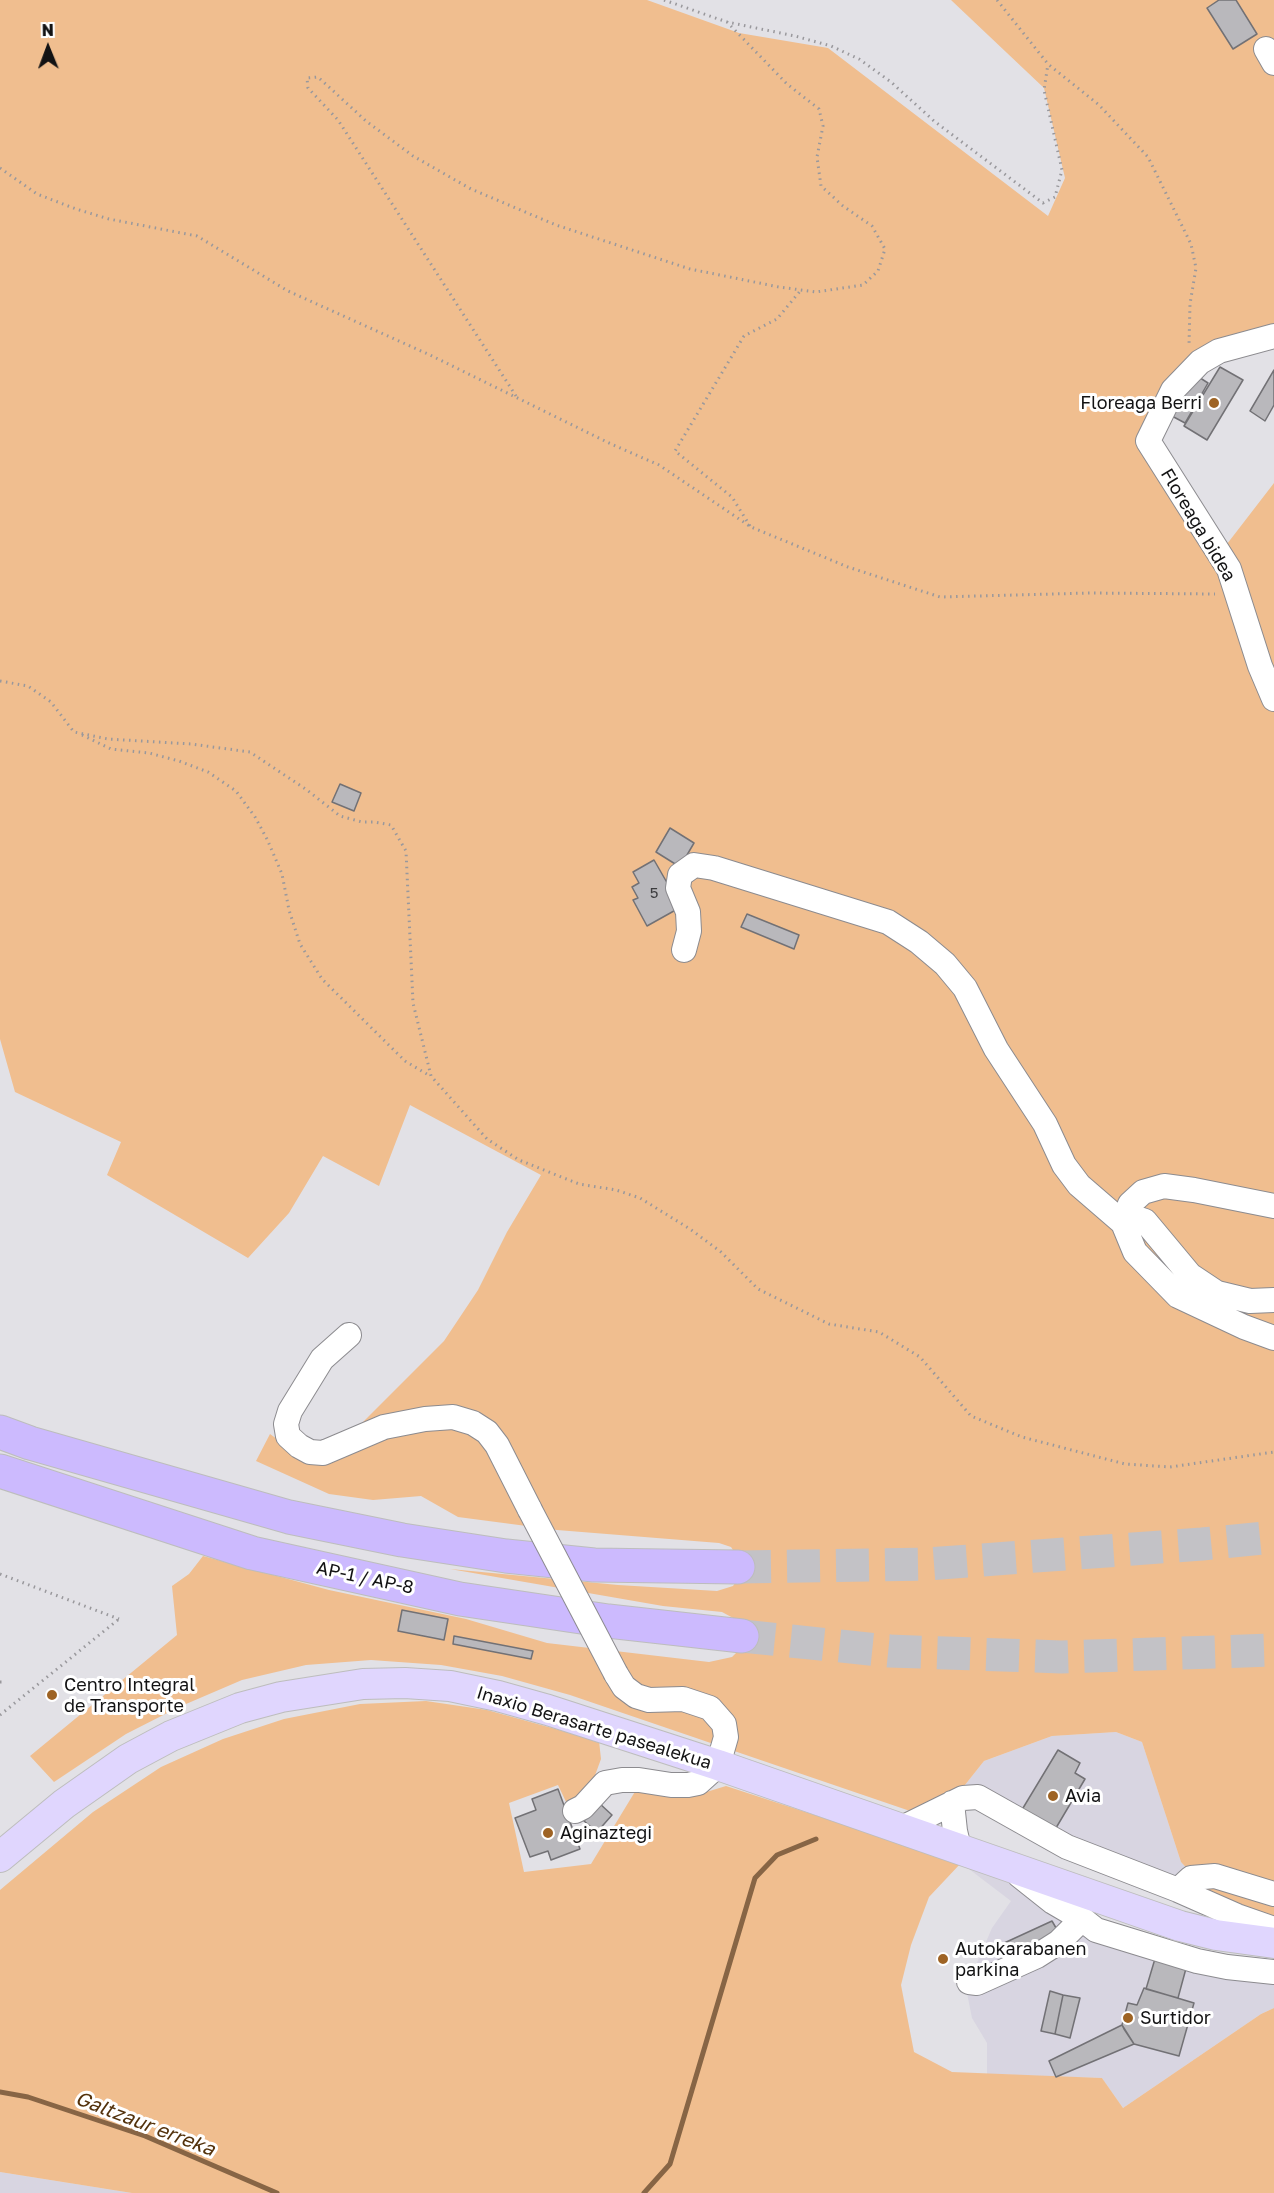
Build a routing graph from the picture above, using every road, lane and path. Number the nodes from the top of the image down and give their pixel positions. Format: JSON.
{"nodes":[{"id":1,"x":664,"y":0,"type":"edge"},
{"id":2,"x":997,"y":0,"type":"edge"},
{"id":3,"x":727,"y":22,"type":"junction"},
{"id":4,"x":1048,"y":64,"type":"junction"},
{"id":5,"x":0,"y":168,"type":"edge"},
{"id":6,"x":801,"y":290,"type":"junction"},
{"id":7,"x":1274,"y":336,"type":"edge"},
{"id":8,"x":1185,"y":356,"type":"dead end"},
{"id":9,"x":518,"y":398,"type":"junction"},
{"id":10,"x":750,"y":527,"type":"junction"},
{"id":11,"x":1240,"y":601,"type":"junction"},
{"id":12,"x":0,"y":681,"type":"edge"},
{"id":13,"x":1274,"y":699,"type":"edge"},
{"id":14,"x":75,"y":732,"type":"junction"},
{"id":15,"x":684,"y":950,"type":"dead end"},
{"id":16,"x":431,"y":1076,"type":"junction"},
{"id":17,"x":1274,"y":1206,"type":"edge"},
{"id":18,"x":1123,"y":1223,"type":"junction"},
{"id":19,"x":1274,"y":1300,"type":"edge"},
{"id":20,"x":349,"y":1335,"type":"dead end"},
{"id":21,"x":1274,"y":1338,"type":"edge"},
{"id":22,"x":0,"y":1432,"type":"edge"},
{"id":23,"x":1274,"y":1452,"type":"edge"},
{"id":24,"x":0,"y":1471,"type":"edge"},
{"id":25,"x":0,"y":1491,"type":"edge"},
{"id":26,"x":146,"y":1519,"type":"junction"},
{"id":27,"x":738,"y":1568,"type":"tunnel mouth"},
{"id":28,"x":0,"y":1574,"type":"edge"},
{"id":29,"x":741,"y":1636,"type":"tunnel mouth"},
{"id":30,"x":0,"y":1715,"type":"edge"},
{"id":31,"x":718,"y":1764,"type":"junction"},
{"id":32,"x":952,"y":1803,"type":"junction"},
{"id":33,"x":575,"y":1811,"type":"dead end"},
{"id":34,"x":902,"y":1828,"type":"junction"},
{"id":35,"x":959,"y":1848,"type":"junction"},
{"id":36,"x":0,"y":1857,"type":"edge"},
{"id":37,"x":1003,"y":1863,"type":"junction"},
{"id":38,"x":1178,"y":1890,"type":"junction"},
{"id":39,"x":1274,"y":1894,"type":"edge"},
{"id":40,"x":1082,"y":1919,"type":"junction"},
{"id":41,"x":1274,"y":1929,"type":"edge"},
{"id":42,"x":1274,"y":1943,"type":"edge"},
{"id":43,"x":1274,"y":1972,"type":"edge"},
{"id":44,"x":969,"y":1982,"type":"dead end"}],
"edges":[{"from":1,"to":3,"type":"path"},
{"from":2,"to":4,"type":"path"},
{"from":3,"to":4,"type":"path"},
{"from":3,"to":6,"type":"path"},
{"from":4,"to":8,"type":"path"},
{"from":5,"to":9,"type":"path"},
{"from":6,"to":9,"type":"path"},
{"from":6,"to":10,"type":"path"},
{"from":7,"to":11,"type":"street","name":"Floreaga bidea"},
{"from":9,"to":10,"type":"path"},
{"from":10,"to":11,"type":"path"},
{"from":11,"to":13,"type":"street","name":"Floreaga bidea"},
{"from":12,"to":14,"type":"path"},
{"from":14,"to":16,"type":"path"},
{"from":14,"to":16,"type":"path"},
{"from":15,"to":18,"type":"street"},
{"from":16,"to":23,"type":"path"},
{"from":17,"to":18,"type":"street"},
{"from":18,"to":19,"type":"street"},
{"from":18,"to":21,"type":"street"},
{"from":20,"to":31,"type":"street","bridge":true},
{"from":22,"to":27,"type":"highway"},
{"from":24,"to":26,"type":"highway","name":"AP-1 / AP-8"},
{"from":25,"to":26,"type":"highway"},
{"from":26,"to":29,"type":"highway","name":"AP-1 / AP-8"},
{"from":28,"to":30,"type":"path"},
{"from":31,"to":33,"type":"street"},
{"from":31,"to":34,"type":"main road","name":"Inaxio Berasarte pasealekua"},
{"from":31,"to":36,"type":"main road","name":"Inaxio Berasarte pasealekua"},
{"from":32,"to":34,"type":"street"},
{"from":32,"to":35,"type":"street"},
{"from":32,"to":38,"type":"street"},
{"from":34,"to":35,"type":"main road","name":"Inaxio Berasarte pasealekua"},
{"from":35,"to":37,"type":"main road","name":"Inaxio Berasarte pasealekua"},
{"from":37,"to":40,"type":"street"},
{"from":37,"to":42,"type":"main road","name":"Inaxio Berasarte pasealekua"},
{"from":38,"to":39,"type":"street"},
{"from":38,"to":41,"type":"street"},
{"from":40,"to":43,"type":"street"},
{"from":40,"to":44,"type":"street"}]}
